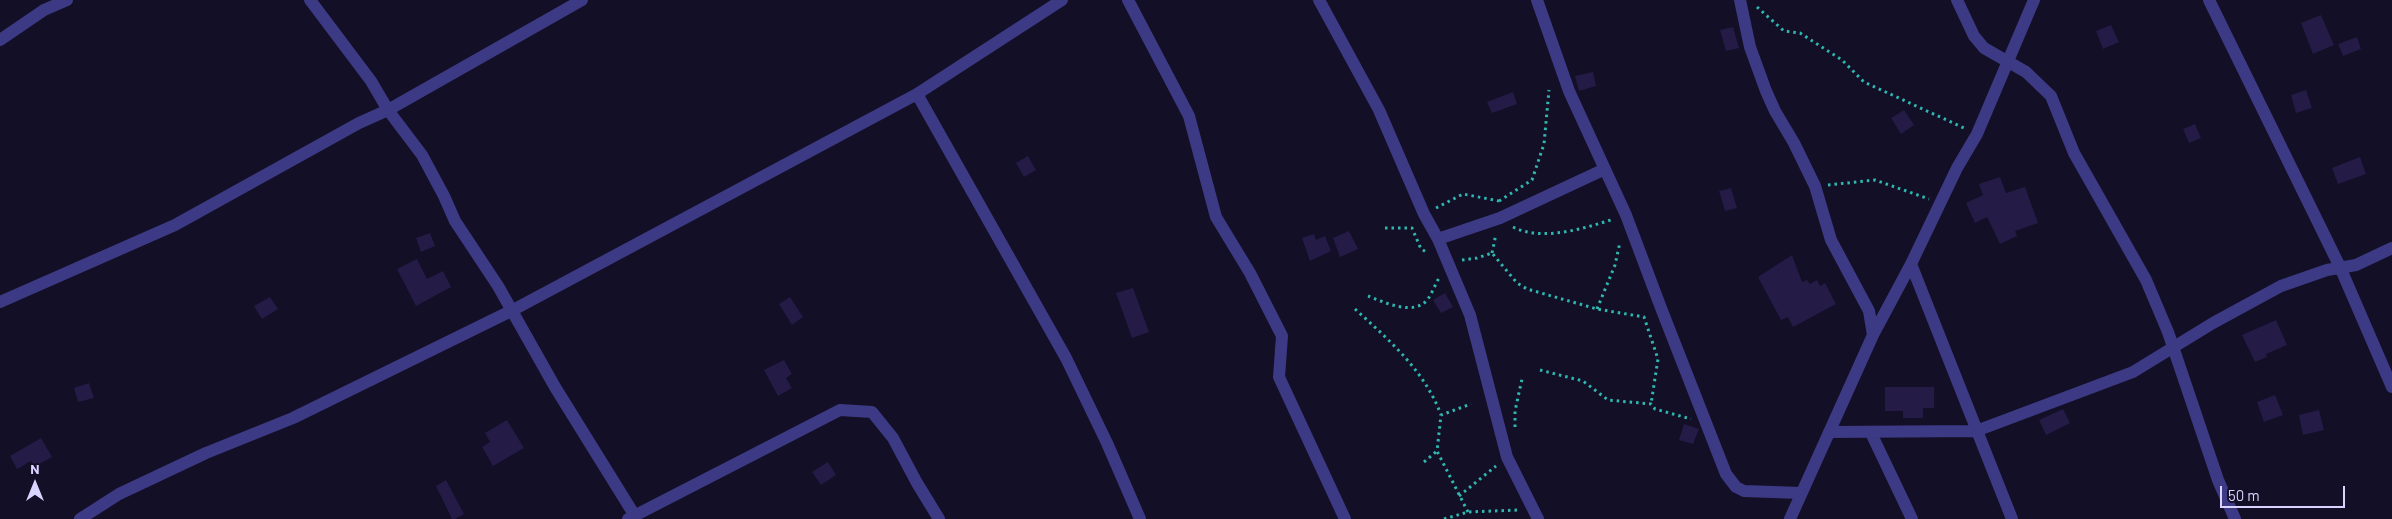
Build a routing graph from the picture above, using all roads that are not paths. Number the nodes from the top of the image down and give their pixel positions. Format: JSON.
{"nodes":[{"id":1,"x":67,"y":0,"type":"edge"},
{"id":2,"x":310,"y":0,"type":"edge"},
{"id":3,"x":582,"y":0,"type":"edge"},
{"id":4,"x":1062,"y":0,"type":"edge"},
{"id":5,"x":1128,"y":0,"type":"edge"},
{"id":6,"x":1319,"y":0,"type":"edge"},
{"id":7,"x":1537,"y":0,"type":"edge"},
{"id":8,"x":1740,"y":0,"type":"edge"},
{"id":9,"x":1957,"y":0,"type":"edge"},
{"id":10,"x":2034,"y":0,"type":"edge"},
{"id":11,"x":2209,"y":0,"type":"edge"},
{"id":12,"x":0,"y":40,"type":"edge"},
{"id":13,"x":2006,"y":62,"type":"junction"},
{"id":14,"x":916,"y":94,"type":"junction"},
{"id":15,"x":388,"y":110,"type":"junction"},
{"id":16,"x":1605,"y":169,"type":"junction"},
{"id":17,"x":1438,"y":239,"type":"junction"},
{"id":18,"x":2392,"y":248,"type":"edge"},
{"id":19,"x":1911,"y":264,"type":"junction"},
{"id":20,"x":2340,"y":267,"type":"junction"},
{"id":21,"x":0,"y":302,"type":"edge"},
{"id":22,"x":513,"y":310,"type":"junction"},
{"id":23,"x":1873,"y":334,"type":"junction"},
{"id":24,"x":2173,"y":349,"type":"junction"},
{"id":25,"x":2392,"y":387,"type":"edge"},
{"id":26,"x":1976,"y":431,"type":"junction"},
{"id":27,"x":1829,"y":432,"type":"junction"},
{"id":28,"x":1871,"y":433,"type":"junction"},
{"id":29,"x":1801,"y":493,"type":"junction"},
{"id":30,"x":1536,"y":514,"type":"edge"},
{"id":31,"x":632,"y":517,"type":"edge"},
{"id":32,"x":80,"y":519,"type":"edge"},
{"id":33,"x":939,"y":519,"type":"edge"},
{"id":34,"x":1140,"y":519,"type":"edge"},
{"id":35,"x":1345,"y":519,"type":"edge"},
{"id":36,"x":1790,"y":519,"type":"edge"},
{"id":37,"x":1912,"y":519,"type":"edge"},
{"id":38,"x":2012,"y":519,"type":"edge"},
{"id":39,"x":2235,"y":519,"type":"edge"}],
"edges":[{"from":1,"to":12,"type":"street"},
{"from":2,"to":15,"type":"street"},
{"from":3,"to":15,"type":"street"},
{"from":4,"to":14,"type":"street"},
{"from":5,"to":35,"type":"street"},
{"from":6,"to":17,"type":"street"},
{"from":7,"to":16,"type":"street"},
{"from":8,"to":23,"type":"street"},
{"from":9,"to":13,"type":"street"},
{"from":10,"to":13,"type":"street"},
{"from":11,"to":20,"type":"street"},
{"from":13,"to":19,"type":"street"},
{"from":13,"to":24,"type":"street"},
{"from":14,"to":22,"type":"street"},
{"from":14,"to":34,"type":"street"},
{"from":15,"to":21,"type":"street"},
{"from":15,"to":22,"type":"street"},
{"from":16,"to":17,"type":"street"},
{"from":16,"to":29,"type":"street"},
{"from":17,"to":30,"type":"street"},
{"from":18,"to":20,"type":"street"},
{"from":19,"to":23,"type":"street"},
{"from":19,"to":26,"type":"street"},
{"from":20,"to":24,"type":"street"},
{"from":20,"to":25,"type":"street"},
{"from":22,"to":31,"type":"street"},
{"from":22,"to":32,"type":"street"},
{"from":23,"to":27,"type":"street"},
{"from":24,"to":26,"type":"street"},
{"from":24,"to":39,"type":"street"},
{"from":26,"to":28,"type":"street"},
{"from":26,"to":38,"type":"street"},
{"from":27,"to":28,"type":"street"},
{"from":27,"to":29,"type":"street"},
{"from":28,"to":37,"type":"street"},
{"from":29,"to":36,"type":"street"},
{"from":31,"to":33,"type":"street"}]}
